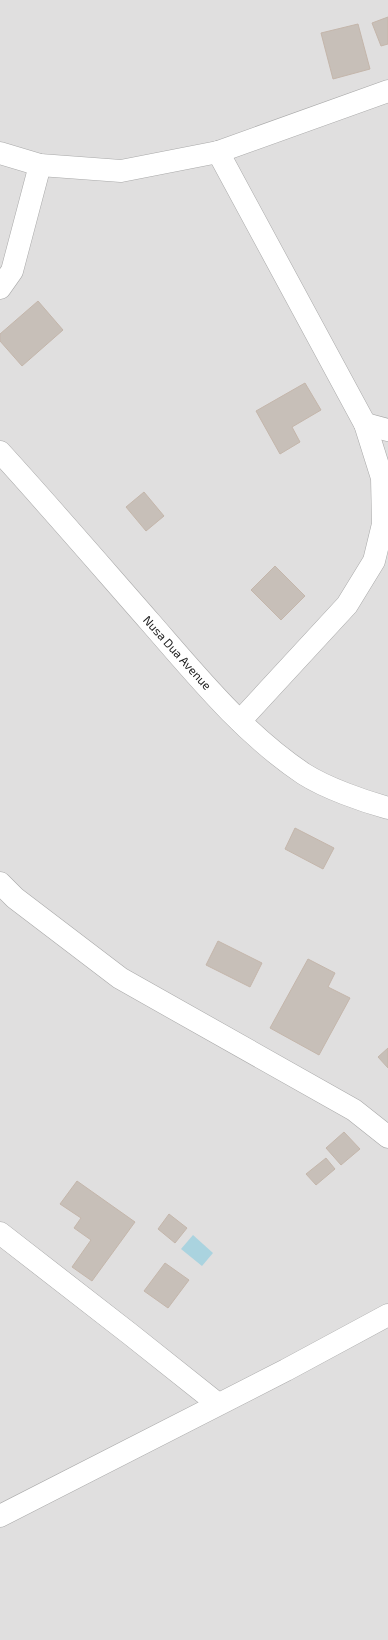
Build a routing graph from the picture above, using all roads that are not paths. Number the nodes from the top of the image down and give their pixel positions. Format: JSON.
{"nodes":[{"id":1,"x":388,"y":91,"type":"edge"},
{"id":2,"x":218,"y":152,"type":"junction"},
{"id":3,"x":0,"y":153,"type":"edge"},
{"id":4,"x":40,"y":165,"type":"junction"},
{"id":5,"x":0,"y":288,"type":"edge"},
{"id":6,"x":365,"y":424,"type":"junction"},
{"id":7,"x":388,"y":430,"type":"edge"},
{"id":8,"x":0,"y":452,"type":"edge"},
{"id":9,"x":385,"y":521,"type":"edge"},
{"id":10,"x":240,"y":720,"type":"junction"},
{"id":11,"x":388,"y":808,"type":"edge"},
{"id":12,"x":0,"y":883,"type":"edge"},
{"id":13,"x":388,"y":1137,"type":"edge"},
{"id":14,"x":0,"y":1233,"type":"edge"},
{"id":15,"x":388,"y":1315,"type":"edge"},
{"id":16,"x":218,"y":1404,"type":"junction"},
{"id":17,"x":0,"y":1516,"type":"edge"}],
"edges":[{"from":1,"to":2,"type":"street"},
{"from":2,"to":4,"type":"street"},
{"from":2,"to":6,"type":"street"},
{"from":3,"to":4,"type":"street"},
{"from":4,"to":5,"type":"street"},
{"from":6,"to":7,"type":"street"},
{"from":6,"to":9,"type":"street"},
{"from":8,"to":10,"type":"street","name":"Nusa Dua Avenue"},
{"from":9,"to":10,"type":"street"},
{"from":10,"to":11,"type":"street","name":"Nusa Dua Avenue"},
{"from":12,"to":13,"type":"street"},
{"from":14,"to":16,"type":"street"},
{"from":15,"to":16,"type":"street"},
{"from":16,"to":17,"type":"street"}]}
